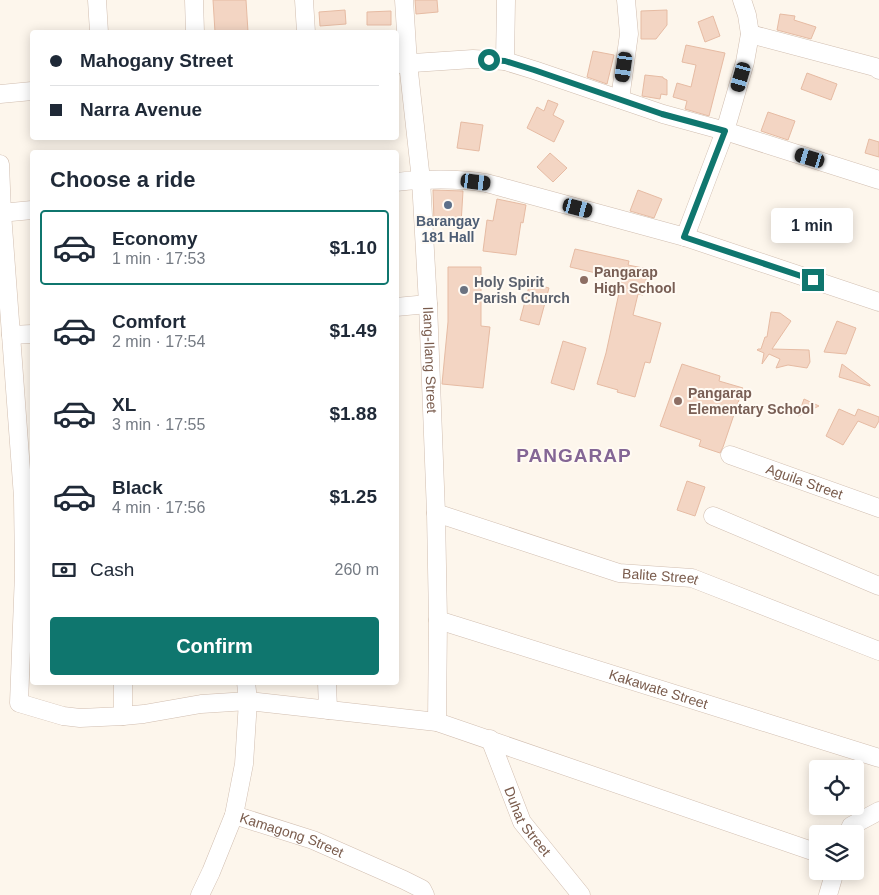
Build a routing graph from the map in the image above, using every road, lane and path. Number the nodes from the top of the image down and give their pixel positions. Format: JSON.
{"nodes":[{"id":1,"x":97,"y":0,"type":"edge"},
{"id":2,"x":194,"y":0,"type":"edge"},
{"id":3,"x":304,"y":0,"type":"edge"},
{"id":4,"x":404,"y":0,"type":"edge"},
{"id":5,"x":506,"y":0,"type":"edge"},
{"id":6,"x":626,"y":0,"type":"edge"},
{"id":7,"x":742,"y":0,"type":"edge"},
{"id":8,"x":99,"y":30,"type":"edge"},
{"id":9,"x":195,"y":30,"type":"edge"},
{"id":10,"x":306,"y":30,"type":"edge"},
{"id":11,"x":750,"y":34,"type":"junction"},
{"id":12,"x":505,"y":61,"type":"junction"},
{"id":13,"x":402,"y":64,"type":"edge"},
{"id":14,"x":879,"y":70,"type":"edge"},
{"id":15,"x":30,"y":91,"type":"edge"},
{"id":16,"x":0,"y":94,"type":"edge"},
{"id":17,"x":620,"y":99,"type":"junction"},
{"id":18,"x":725,"y":131,"type":"junction"},
{"id":19,"x":0,"y":164,"type":"edge"},
{"id":20,"x":420,"y":180,"type":"junction"},
{"id":21,"x":879,"y":180,"type":"edge"},
{"id":22,"x":399,"y":182,"type":"edge"},
{"id":23,"x":30,"y":210,"type":"edge"},
{"id":24,"x":1,"y":213,"type":"edge"},
{"id":25,"x":684,"y":237,"type":"junction"},
{"id":26,"x":879,"y":302,"type":"edge"},
{"id":27,"x":428,"y":304,"type":"junction"},
{"id":28,"x":399,"y":306,"type":"edge"},
{"id":29,"x":30,"y":334,"type":"edge"},
{"id":30,"x":11,"y":335,"type":"junction"},
{"id":31,"x":730,"y":455,"type":"dead end"},
{"id":32,"x":879,"y":508,"type":"edge"},
{"id":33,"x":436,"y":513,"type":"junction"},
{"id":34,"x":713,"y":516,"type":"dead end"},
{"id":35,"x":879,"y":586,"type":"edge"},
{"id":36,"x":438,"y":620,"type":"junction"},
{"id":37,"x":879,"y":651,"type":"edge"},
{"id":38,"x":123,"y":685,"type":"edge"},
{"id":39,"x":246,"y":685,"type":"edge"},
{"id":40,"x":327,"y":685,"type":"edge"},
{"id":41,"x":248,"y":701,"type":"junction"},
{"id":42,"x":328,"y":710,"type":"junction"},
{"id":43,"x":123,"y":716,"type":"junction"},
{"id":44,"x":437,"y":722,"type":"junction"},
{"id":45,"x":490,"y":739,"type":"junction"},
{"id":46,"x":879,"y":758,"type":"edge"},
{"id":47,"x":879,"y":811,"type":"edge"},
{"id":48,"x":234,"y":815,"type":"junction"},
{"id":49,"x":853,"y":825,"type":"edge"},
{"id":50,"x":809,"y":850,"type":"edge"},
{"id":51,"x":832,"y":880,"type":"edge"},
{"id":52,"x":200,"y":895,"type":"edge"},
{"id":53,"x":425,"y":895,"type":"edge"},
{"id":54,"x":581,"y":895,"type":"edge"},
{"id":55,"x":828,"y":895,"type":"edge"}],
"edges":[{"from":1,"to":8,"type":"street"},
{"from":2,"to":9,"type":"street"},
{"from":3,"to":10,"type":"street"},
{"from":4,"to":13,"type":"street","name":"Ilang-Ilang Street"},
{"from":5,"to":12,"type":"street"},
{"from":6,"to":17,"type":"street"},
{"from":7,"to":11,"type":"street"},
{"from":11,"to":14,"type":"street"},
{"from":11,"to":18,"type":"street"},
{"from":12,"to":13,"type":"street"},
{"from":12,"to":17,"type":"street"},
{"from":13,"to":20,"type":"street","name":"Ilang-Ilang Street"},
{"from":15,"to":16,"type":"street"},
{"from":17,"to":18,"type":"street"},
{"from":18,"to":21,"type":"street"},
{"from":18,"to":25,"type":"street"},
{"from":19,"to":24,"type":"street"},
{"from":20,"to":22,"type":"street"},
{"from":20,"to":25,"type":"street"},
{"from":20,"to":27,"type":"street","name":"Ilang-Ilang Street"},
{"from":23,"to":24,"type":"street"},
{"from":24,"to":30,"type":"street"},
{"from":25,"to":26,"type":"street"},
{"from":27,"to":28,"type":"street"},
{"from":27,"to":33,"type":"street","name":"Ilang-Ilang Street"},
{"from":29,"to":30,"type":"street"},
{"from":30,"to":43,"type":"street"},
{"from":31,"to":32,"type":"street","name":"Aguila Street"},
{"from":33,"to":36,"type":"street","name":"Ilang-Ilang Street"},
{"from":33,"to":37,"type":"street","name":"Balite Street"},
{"from":34,"to":35,"type":"street"},
{"from":36,"to":44,"type":"street","name":"Ilang-Ilang Street"},
{"from":36,"to":46,"type":"street","name":"Kakawate Street"},
{"from":38,"to":43,"type":"street"},
{"from":39,"to":41,"type":"street"},
{"from":40,"to":42,"type":"street"},
{"from":41,"to":42,"type":"street"},
{"from":41,"to":43,"type":"street"},
{"from":41,"to":48,"type":"street"},
{"from":42,"to":44,"type":"street"},
{"from":44,"to":45,"type":"street"},
{"from":45,"to":50,"type":"street"},
{"from":45,"to":54,"type":"street","name":"Duhat Street"},
{"from":47,"to":49,"type":"street"},
{"from":48,"to":52,"type":"street","name":"Kamagong Street"},
{"from":48,"to":53,"type":"street","name":"Kamagong Street"},
{"from":51,"to":55,"type":"street"}]}
